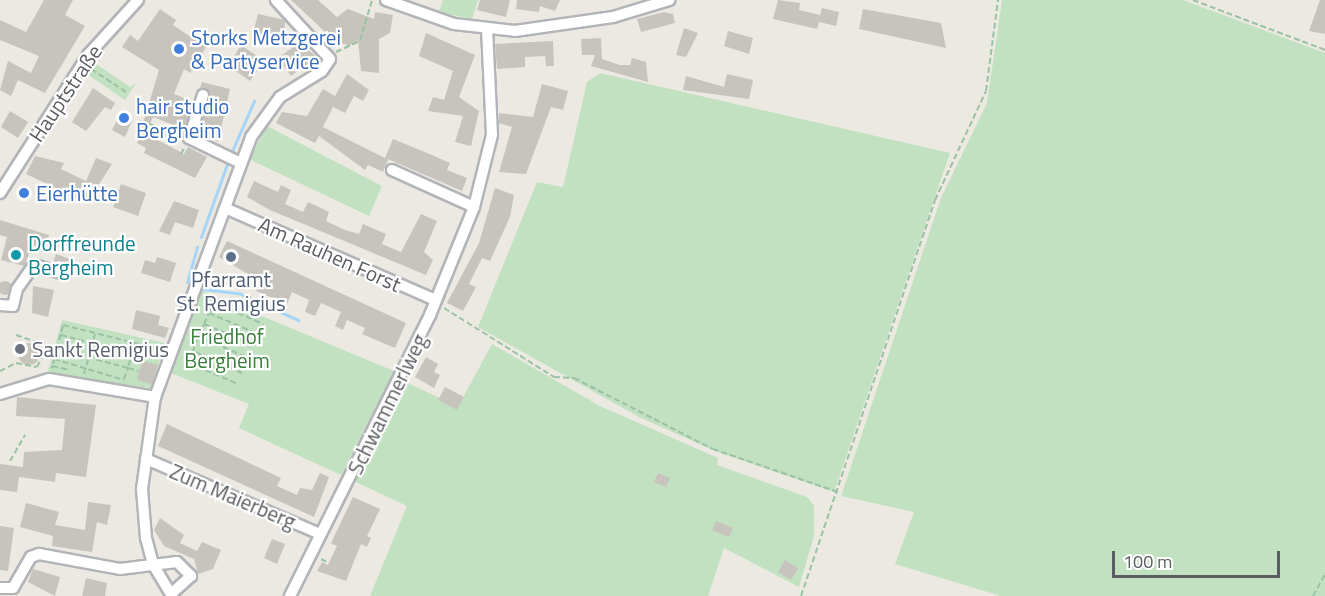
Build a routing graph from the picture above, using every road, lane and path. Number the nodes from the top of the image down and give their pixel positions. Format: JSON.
{"nodes":[{"id":1,"x":138,"y":0,"type":"edge"},
{"id":2,"x":276,"y":0,"type":"edge"},
{"id":3,"x":372,"y":0,"type":"edge"},
{"id":4,"x":386,"y":0,"type":"edge"},
{"id":5,"x":669,"y":0,"type":"edge"},
{"id":6,"x":998,"y":0,"type":"edge"},
{"id":7,"x":1193,"y":0,"type":"edge"},
{"id":8,"x":487,"y":30,"type":"junction"},
{"id":9,"x":1325,"y":50,"type":"edge"},
{"id":10,"x":330,"y":56,"type":"junction"},
{"id":11,"x":82,"y":64,"type":"junction"},
{"id":12,"x":129,"y":94,"type":"dead end"},
{"id":13,"x":203,"y":95,"type":"dead end"},
{"id":14,"x":140,"y":121,"type":"dead end"},
{"id":15,"x":189,"y":138,"type":"junction"},
{"id":16,"x":241,"y":163,"type":"junction"},
{"id":17,"x":392,"y":170,"type":"dead end"},
{"id":18,"x":4,"y":176,"type":"edge"},
{"id":19,"x":0,"y":193,"type":"edge"},
{"id":20,"x":474,"y":207,"type":"junction"},
{"id":21,"x":225,"y":208,"type":"junction"},
{"id":22,"x":65,"y":274,"type":"dead end"},
{"id":23,"x":435,"y":300,"type":"junction"},
{"id":24,"x":0,"y":305,"type":"edge"},
{"id":25,"x":209,"y":313,"type":"junction"},
{"id":26,"x":204,"y":324,"type":"junction"},
{"id":27,"x":263,"y":324,"type":"dead end"},
{"id":28,"x":179,"y":329,"type":"junction"},
{"id":29,"x":95,"y":334,"type":"junction"},
{"id":30,"x":258,"y":334,"type":"dead end"},
{"id":31,"x":16,"y":335,"type":"dead end"},
{"id":32,"x":61,"y":335,"type":"junction"},
{"id":33,"x":198,"y":336,"type":"junction"},
{"id":34,"x":93,"y":343,"type":"junction"},
{"id":35,"x":135,"y":343,"type":"junction"},
{"id":36,"x":254,"y":345,"type":"dead end"},
{"id":37,"x":48,"y":346,"type":"junction"},
{"id":38,"x":57,"y":349,"type":"junction"},
{"id":39,"x":193,"y":351,"type":"junction"},
{"id":40,"x":171,"y":352,"type":"junction"},
{"id":41,"x":132,"y":354,"type":"junction"},
{"id":42,"x":89,"y":357,"type":"junction"},
{"id":43,"x":54,"y":359,"type":"junction"},
{"id":44,"x":258,"y":362,"type":"dead end"},
{"id":45,"x":52,"y":366,"type":"junction"},
{"id":46,"x":86,"y":368,"type":"junction"},
{"id":47,"x":128,"y":368,"type":"junction"},
{"id":48,"x":51,"y":370,"type":"dead end"},
{"id":49,"x":0,"y":371,"type":"edge"},
{"id":50,"x":140,"y":371,"type":"dead end"},
{"id":51,"x":242,"y":373,"type":"dead end"},
{"id":52,"x":84,"y":374,"type":"junction"},
{"id":53,"x":124,"y":379,"type":"junction"},
{"id":54,"x":238,"y":384,"type":"dead end"},
{"id":55,"x":0,"y":394,"type":"edge"},
{"id":56,"x":155,"y":397,"type":"junction"},
{"id":57,"x":25,"y":435,"type":"dead end"},
{"id":58,"x":146,"y":459,"type":"junction"},
{"id":59,"x":10,"y":461,"type":"dead end"},
{"id":60,"x":838,"y":492,"type":"junction"},
{"id":61,"x":320,"y":534,"type":"junction"},
{"id":62,"x":153,"y":564,"type":"junction"},
{"id":63,"x":1325,"y":574,"type":"edge"},
{"id":64,"x":0,"y":588,"type":"edge"},
{"id":65,"x":172,"y":595,"type":"edge"},
{"id":66,"x":290,"y":596,"type":"edge"},
{"id":67,"x":801,"y":596,"type":"edge"},
{"id":68,"x":1313,"y":596,"type":"edge"}],
"edges":[{"from":1,"to":11,"type":"street","name":"Hauptstraße"},
{"from":2,"to":10,"type":"street"},
{"from":3,"to":10,"type":"path"},
{"from":4,"to":8,"type":"street"},
{"from":5,"to":8,"type":"street"},
{"from":6,"to":60,"type":"path"},
{"from":7,"to":9,"type":"path"},
{"from":8,"to":20,"type":"street","name":"Schwammerlweg"},
{"from":10,"to":16,"type":"street"},
{"from":11,"to":12,"type":"path"},
{"from":11,"to":18,"type":"street","name":"Hauptstraße"},
{"from":13,"to":15,"type":"street"},
{"from":14,"to":15,"type":"path"},
{"from":15,"to":16,"type":"street"},
{"from":16,"to":21,"type":"street"},
{"from":17,"to":20,"type":"street"},
{"from":18,"to":19,"type":"street","name":"Hauptstraße"},
{"from":20,"to":23,"type":"street","name":"Schwammerlweg"},
{"from":21,"to":23,"type":"street","name":"Am Rauhen Forst"},
{"from":21,"to":28,"type":"street"},
{"from":22,"to":24,"type":"street"},
{"from":23,"to":60,"type":"path"},
{"from":23,"to":61,"type":"street","name":"Schwammerlweg"},
{"from":25,"to":26,"type":"path"},
{"from":25,"to":27,"type":"path"},
{"from":25,"to":30,"type":"path"},
{"from":26,"to":33,"type":"path"},
{"from":26,"to":36,"type":"path"},
{"from":28,"to":33,"type":"path"},
{"from":28,"to":40,"type":"street"},
{"from":29,"to":32,"type":"path"},
{"from":29,"to":34,"type":"path"},
{"from":29,"to":35,"type":"path"},
{"from":31,"to":37,"type":"path"},
{"from":32,"to":34,"type":"path"},
{"from":32,"to":38,"type":"path"},
{"from":33,"to":39,"type":"path"},
{"from":33,"to":44,"type":"path"},
{"from":34,"to":41,"type":"path"},
{"from":34,"to":42,"type":"path"},
{"from":35,"to":40,"type":"path"},
{"from":35,"to":41,"type":"path"},
{"from":37,"to":38,"type":"path"},
{"from":37,"to":49,"type":"path"},
{"from":38,"to":42,"type":"path"},
{"from":38,"to":43,"type":"path"},
{"from":39,"to":51,"type":"path"},
{"from":39,"to":54,"type":"path"},
{"from":40,"to":56,"type":"street"},
{"from":41,"to":47,"type":"path"},
{"from":42,"to":46,"type":"path"},
{"from":42,"to":47,"type":"path"},
{"from":43,"to":45,"type":"path"},
{"from":43,"to":46,"type":"path"},
{"from":45,"to":48,"type":"path"},
{"from":45,"to":52,"type":"path"},
{"from":46,"to":52,"type":"path"},
{"from":46,"to":53,"type":"path"},
{"from":47,"to":50,"type":"path"},
{"from":47,"to":53,"type":"path"},
{"from":52,"to":53,"type":"path"},
{"from":55,"to":56,"type":"street"},
{"from":56,"to":58,"type":"street"},
{"from":57,"to":59,"type":"path"},
{"from":58,"to":61,"type":"street","name":"Zum Maierberg"},
{"from":58,"to":62,"type":"street"},
{"from":60,"to":67,"type":"path"},
{"from":61,"to":66,"type":"street","name":"Schwammerlweg"},
{"from":62,"to":64,"type":"street"},
{"from":62,"to":65,"type":"street"},
{"from":62,"to":65,"type":"street"},
{"from":63,"to":68,"type":"path"}]}
